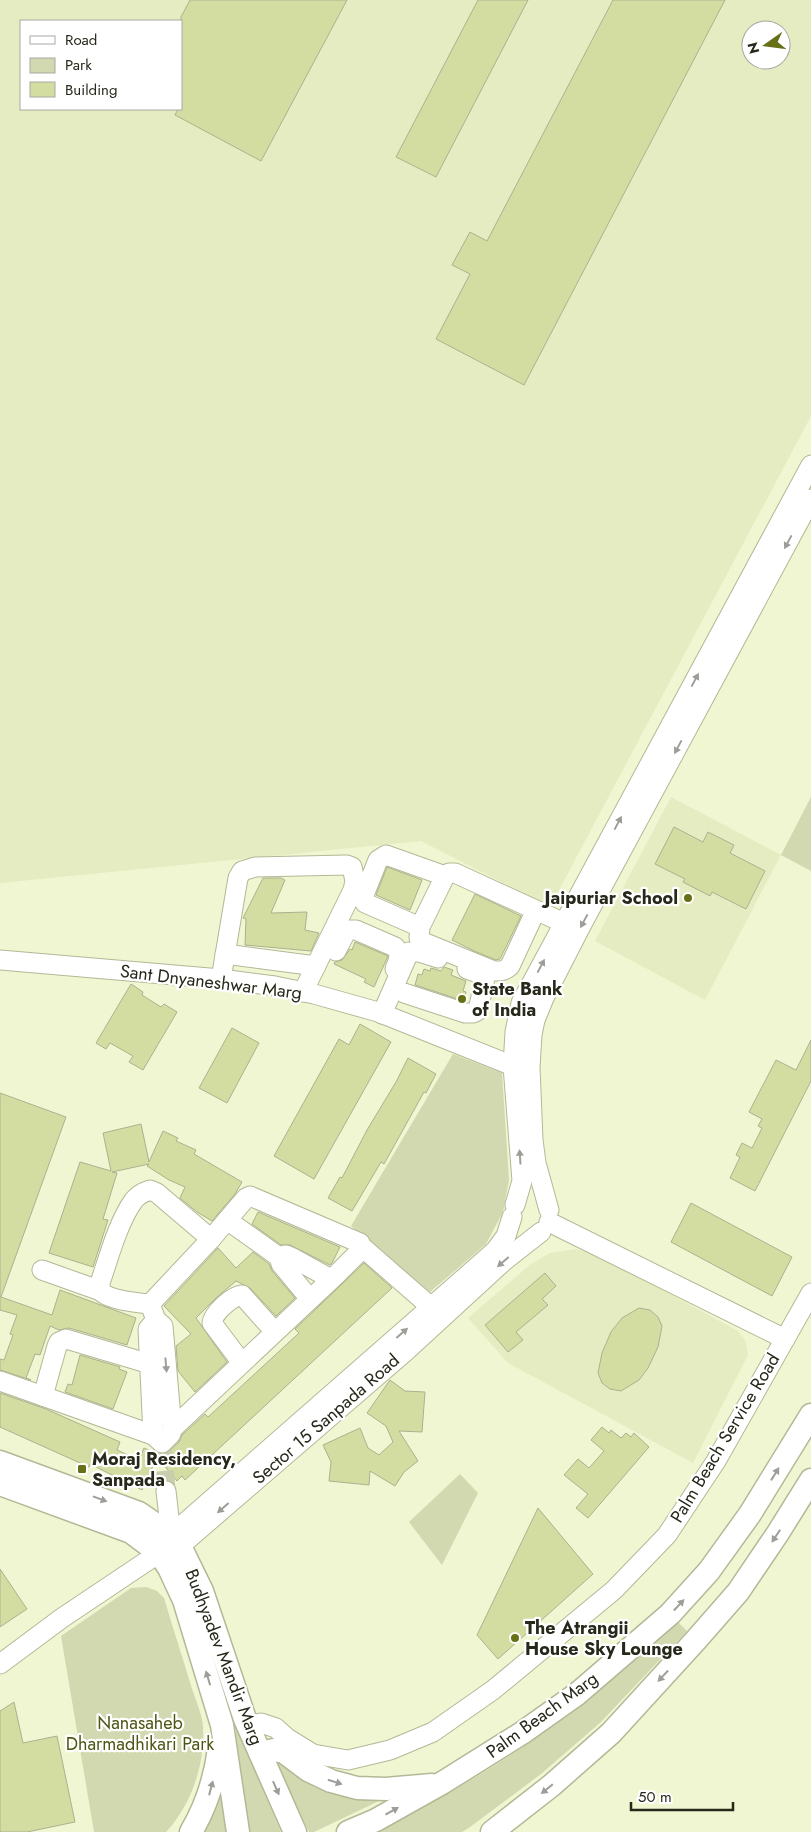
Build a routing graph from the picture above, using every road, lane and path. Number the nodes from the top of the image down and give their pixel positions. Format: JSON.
{"nodes":[{"id":1,"x":811,"y":465,"type":"edge"},
{"id":2,"x":811,"y":499,"type":"edge"},
{"id":3,"x":445,"y":876,"type":"junction"},
{"id":4,"x":536,"y":910,"type":"junction"},
{"id":5,"x":564,"y":923,"type":"junction"},
{"id":6,"x":420,"y":927,"type":"junction"},
{"id":7,"x":225,"y":954,"type":"junction"},
{"id":8,"x":0,"y":960,"type":"edge"},
{"id":9,"x":278,"y":961,"type":"junction"},
{"id":10,"x":316,"y":966,"type":"junction"},
{"id":11,"x":221,"y":979,"type":"junction"},
{"id":12,"x":275,"y":986,"type":"junction"},
{"id":13,"x":308,"y":993,"type":"junction"},
{"id":14,"x":404,"y":993,"type":"dead end"},
{"id":15,"x":380,"y":1013,"type":"junction"},
{"id":16,"x":521,"y":1066,"type":"junction"},
{"id":17,"x":514,"y":1211,"type":"junction"},
{"id":18,"x":227,"y":1220,"type":"junction"},
{"id":19,"x":547,"y":1221,"type":"junction"},
{"id":20,"x":211,"y":1239,"type":"junction"},
{"id":21,"x":361,"y":1246,"type":"junction"},
{"id":22,"x":279,"y":1257,"type":"junction"},
{"id":23,"x":42,"y":1270,"type":"dead end"},
{"id":24,"x":331,"y":1279,"type":"junction"},
{"id":25,"x":101,"y":1291,"type":"junction"},
{"id":26,"x":811,"y":1293,"type":"edge"},
{"id":27,"x":310,"y":1299,"type":"junction"},
{"id":28,"x":431,"y":1307,"type":"junction"},
{"id":29,"x":153,"y":1312,"type":"junction"},
{"id":30,"x":275,"y":1332,"type":"junction"},
{"id":31,"x":785,"y":1339,"type":"junction"},
{"id":32,"x":242,"y":1363,"type":"junction"},
{"id":33,"x":150,"y":1364,"type":"junction"},
{"id":34,"x":0,"y":1381,"type":"edge"},
{"id":35,"x":43,"y":1396,"type":"junction"},
{"id":36,"x":811,"y":1415,"type":"edge"},
{"id":37,"x":172,"y":1429,"type":"junction"},
{"id":38,"x":154,"y":1434,"type":"junction"},
{"id":39,"x":0,"y":1453,"type":"edge"},
{"id":40,"x":0,"y":1462,"type":"edge"},
{"id":41,"x":811,"y":1480,"type":"edge"},
{"id":42,"x":0,"y":1484,"type":"edge"},
{"id":43,"x":34,"y":1486,"type":"junction"},
{"id":44,"x":0,"y":1491,"type":"edge"},
{"id":45,"x":166,"y":1491,"type":"tunnel mouth"},
{"id":46,"x":170,"y":1545,"type":"junction"},
{"id":47,"x":0,"y":1664,"type":"edge"},
{"id":48,"x":222,"y":1725,"type":"junction"},
{"id":49,"x":248,"y":1726,"type":"junction"},
{"id":50,"x":260,"y":1753,"type":"junction"},
{"id":51,"x":442,"y":1784,"type":"junction"},
{"id":52,"x":191,"y":1832,"type":"edge"},
{"id":53,"x":238,"y":1832,"type":"edge"},
{"id":54,"x":295,"y":1832,"type":"edge"},
{"id":55,"x":348,"y":1832,"type":"edge"},
{"id":56,"x":492,"y":1832,"type":"edge"}],
"edges":[{"from":5,"to":1,"type":"street","one_way":true},
{"from":2,"to":16,"type":"street","one_way":true},
{"from":3,"to":4,"type":"street"},
{"from":3,"to":6,"type":"street"},
{"from":3,"to":6,"type":"street"},
{"from":4,"to":5,"type":"street"},
{"from":4,"to":6,"type":"street"},
{"from":16,"to":5,"type":"street","one_way":true},
{"from":7,"to":9,"type":"street"},
{"from":7,"to":10,"type":"street"},
{"from":7,"to":11,"type":"street"},
{"from":8,"to":11,"type":"street","name":"Sant Dnyaneshwar Marg"},
{"from":9,"to":10,"type":"street"},
{"from":9,"to":12,"type":"street"},
{"from":10,"to":13,"type":"street"},
{"from":11,"to":12,"type":"street","name":"Sant Dnyaneshwar Marg"},
{"from":12,"to":13,"type":"street","name":"Sant Dnyaneshwar Marg"},
{"from":13,"to":15,"type":"street","name":"Sant Dnyaneshwar Marg"},
{"from":13,"to":15,"type":"street"},
{"from":14,"to":15,"type":"street"},
{"from":15,"to":16,"type":"street","name":"Sant Dnyaneshwar Marg"},
{"from":17,"to":16,"type":"street","name":"Sector 15 Sanpada Road","one_way":true},
{"from":16,"to":19,"type":"street"},
{"from":17,"to":19,"type":"street"},
{"from":17,"to":19,"type":"street"},
{"from":17,"to":28,"type":"street","name":"Sector 15 Sanpada Road"},
{"from":18,"to":20,"type":"street"},
{"from":18,"to":21,"type":"street"},
{"from":18,"to":22,"type":"street"},
{"from":19,"to":31,"type":"street"},
{"from":19,"to":46,"type":"street","name":"Sector 15 Sanpada Road","one_way":true},
{"from":20,"to":25,"type":"street"},
{"from":20,"to":29,"type":"street"},
{"from":21,"to":24,"type":"street"},
{"from":21,"to":28,"type":"street"},
{"from":22,"to":24,"type":"street"},
{"from":22,"to":27,"type":"street"},
{"from":23,"to":25,"type":"street"},
{"from":24,"to":27,"type":"street"},
{"from":25,"to":29,"type":"street"},
{"from":26,"to":31,"type":"street","name":"Palm Beach Service Road"},
{"from":27,"to":30,"type":"street"},
{"from":46,"to":28,"type":"street","name":"Sector 15 Sanpada Road","one_way":true},
{"from":29,"to":33,"type":"street"},
{"from":29,"to":37,"type":"street","one_way":true},
{"from":30,"to":32,"type":"street"},
{"from":30,"to":32,"type":"street"},
{"from":31,"to":49,"type":"street","name":"Palm Beach Service Road"},
{"from":32,"to":37,"type":"street"},
{"from":33,"to":35,"type":"street"},
{"from":33,"to":38,"type":"street"},
{"from":34,"to":35,"type":"street"},
{"from":35,"to":38,"type":"street"},
{"from":51,"to":36,"type":"main road","name":"Palm Beach Marg","one_way":true},
{"from":37,"to":38,"type":"street"},
{"from":39,"to":43,"type":"main road"},
{"from":40,"to":43,"type":"main road"},
{"from":41,"to":56,"type":"main road","one_way":true},
{"from":42,"to":43,"type":"main road"},
{"from":43,"to":44,"type":"main road"},
{"from":43,"to":46,"type":"main road","name":"Budhyadev Mandir Marg"},
{"from":45,"to":46,"type":"street"},
{"from":46,"to":47,"type":"street"},
{"from":48,"to":46,"type":"main road","name":"Budhyadev Mandir Marg","one_way":true},
{"from":46,"to":49,"type":"main road","name":"Budhyadev Mandir Marg"},
{"from":52,"to":48,"type":"main road","one_way":true},
{"from":48,"to":53,"type":"main road","name":"Budhyadev Mandir Marg"},
{"from":49,"to":50,"type":"main road","name":"Budhyadev Mandir Marg"},
{"from":50,"to":51,"type":"main road","one_way":true},
{"from":50,"to":54,"type":"main road","name":"Budhyadev Mandir Marg","one_way":true},
{"from":55,"to":51,"type":"main road","name":"Palm Beach Marg","one_way":true}]}
